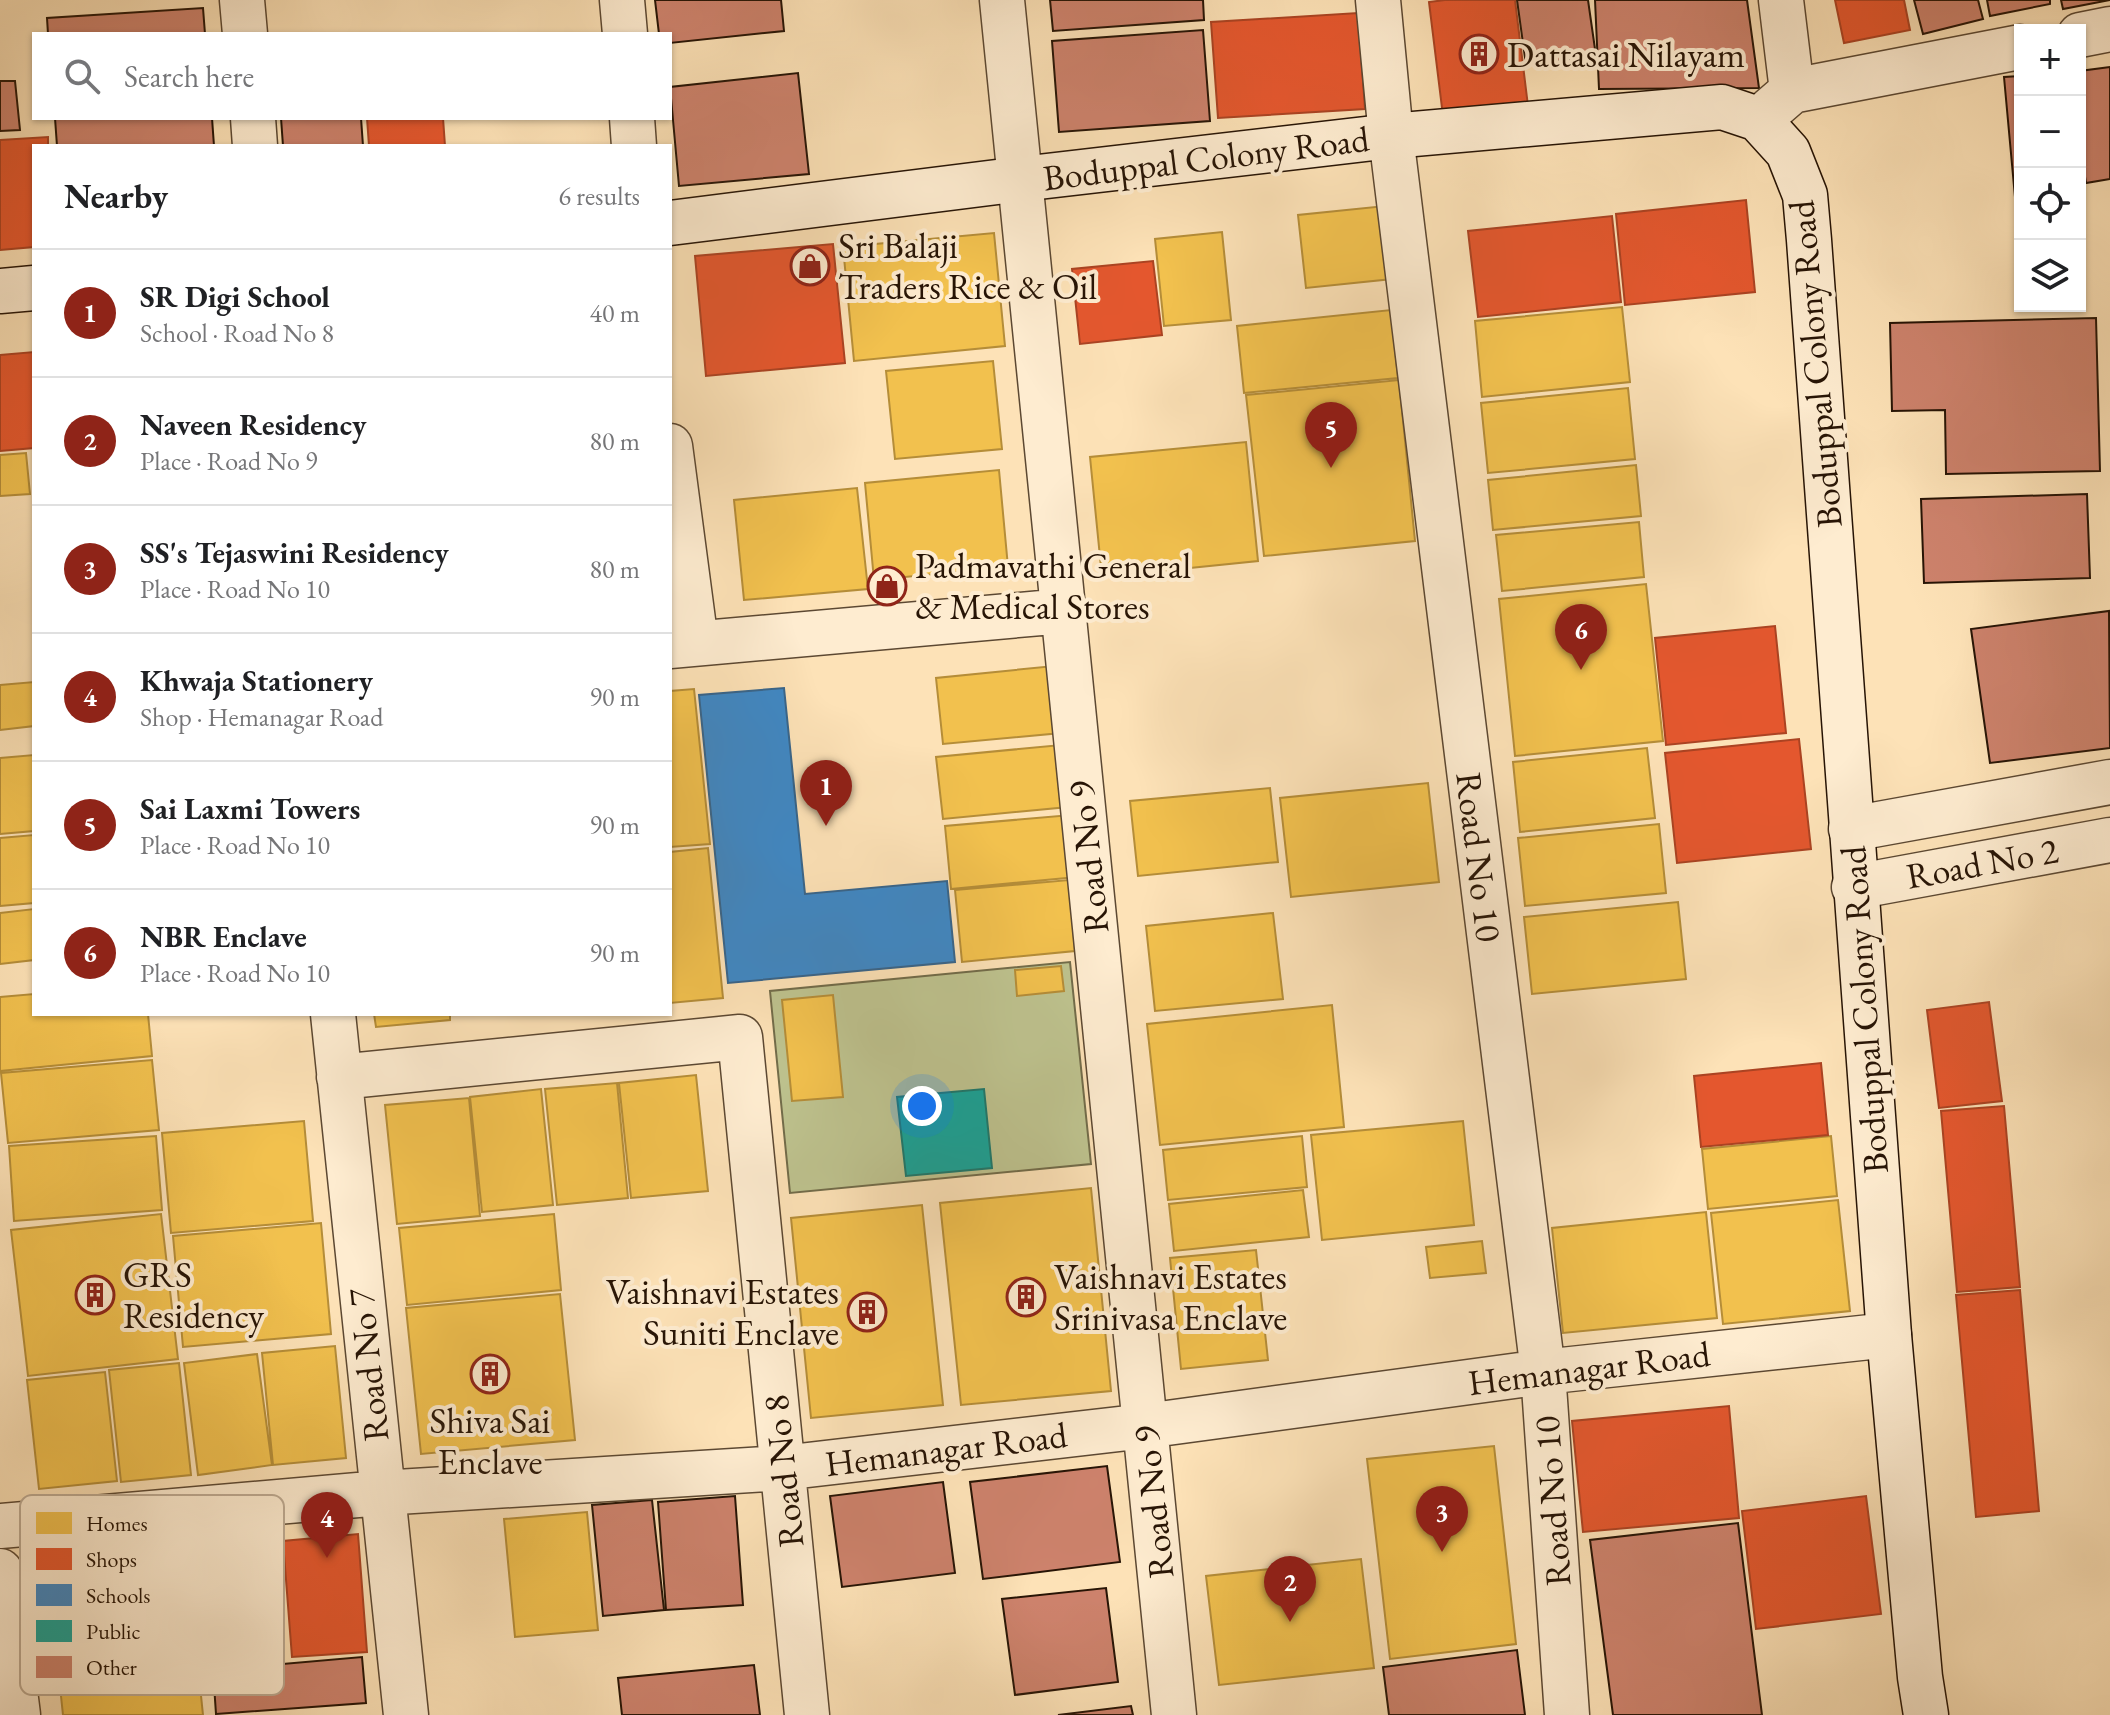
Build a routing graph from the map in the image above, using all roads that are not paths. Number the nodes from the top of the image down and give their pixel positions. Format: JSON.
{"nodes":[{"id":1,"x":242,"y":0,"type":"edge"},
{"id":2,"x":622,"y":0,"type":"edge"},
{"id":3,"x":1002,"y":0,"type":"edge"},
{"id":4,"x":1378,"y":0,"type":"edge"},
{"id":5,"x":1781,"y":0,"type":"edge"},
{"id":6,"x":2110,"y":29,"type":"edge"},
{"id":7,"x":245,"y":32,"type":"edge"},
{"id":8,"x":625,"y":32,"type":"edge"},
{"id":9,"x":2086,"y":34,"type":"edge"},
{"id":10,"x":2014,"y":48,"type":"edge"},
{"id":11,"x":1792,"y":91,"type":"junction"},
{"id":12,"x":1758,"y":119,"type":"junction"},
{"id":13,"x":253,"y":120,"type":"edge"},
{"id":14,"x":632,"y":120,"type":"edge"},
{"id":15,"x":1391,"y":136,"type":"junction"},
{"id":16,"x":255,"y":144,"type":"edge"},
{"id":17,"x":634,"y":144,"type":"edge"},
{"id":18,"x":1021,"y":179,"type":"junction"},
{"id":19,"x":672,"y":223,"type":"edge"},
{"id":20,"x":32,"y":288,"type":"edge"},
{"id":21,"x":0,"y":291,"type":"edge"},
{"id":22,"x":672,"y":476,"type":"edge"},
{"id":23,"x":1064,"y":611,"type":"junction"},
{"id":24,"x":683,"y":644,"type":"edge"},
{"id":25,"x":2110,"y":782,"type":"edge"},
{"id":26,"x":1851,"y":829,"type":"junction"},
{"id":27,"x":2110,"y":840,"type":"edge"},
{"id":28,"x":1854,"y":887,"type":"junction"},
{"id":29,"x":333,"y":1016,"type":"edge"},
{"id":30,"x":339,"y":1077,"type":"junction"},
{"id":31,"x":1889,"y":1335,"type":"junction"},
{"id":32,"x":1543,"y":1372,"type":"junction"},
{"id":33,"x":1145,"y":1426,"type":"junction"},
{"id":34,"x":782,"y":1468,"type":"junction"},
{"id":35,"x":381,"y":1493,"type":"junction"},
{"id":36,"x":284,"y":1501,"type":"edge"},
{"id":37,"x":20,"y":1524,"type":"edge"},
{"id":38,"x":0,"y":1526,"type":"edge"},
{"id":39,"x":0,"y":1571,"type":"edge"},
{"id":40,"x":18,"y":1715,"type":"edge"},
{"id":41,"x":406,"y":1715,"type":"edge"},
{"id":42,"x":807,"y":1715,"type":"edge"},
{"id":43,"x":1174,"y":1715,"type":"edge"},
{"id":44,"x":1567,"y":1715,"type":"edge"},
{"id":45,"x":1926,"y":1715,"type":"edge"}],
"edges":[{"from":1,"to":7,"type":"street"},
{"from":2,"to":8,"type":"street"},
{"from":3,"to":18,"type":"street","name":"Road No 9"},
{"from":4,"to":15,"type":"street","name":"Road No 10"},
{"from":5,"to":11,"type":"street"},
{"from":6,"to":9,"type":"street"},
{"from":10,"to":11,"type":"street"},
{"from":11,"to":12,"type":"street"},
{"from":12,"to":15,"type":"street","name":"Boduppal Colony Road"},
{"from":12,"to":26,"type":"street","name":"Boduppal Colony Road"},
{"from":13,"to":16,"type":"street"},
{"from":14,"to":17,"type":"street"},
{"from":15,"to":18,"type":"street","name":"Boduppal Colony Road"},
{"from":15,"to":32,"type":"street","name":"Road No 10"},
{"from":18,"to":19,"type":"street","name":"Boduppal Colony Road"},
{"from":18,"to":23,"type":"street","name":"Road No 9"},
{"from":20,"to":21,"type":"street"},
{"from":22,"to":24,"type":"street"},
{"from":23,"to":24,"type":"street"},
{"from":23,"to":33,"type":"street","name":"Road No 9"},
{"from":25,"to":26,"type":"street"},
{"from":26,"to":28,"type":"street","name":"Boduppal Colony Road"},
{"from":27,"to":28,"type":"street","name":"Road No 2"},
{"from":28,"to":31,"type":"street","name":"Boduppal Colony Road"},
{"from":29,"to":30,"type":"street","name":"Road No 7"},
{"from":30,"to":34,"type":"street","name":"Road No 8"},
{"from":30,"to":35,"type":"street","name":"Road No 7"},
{"from":31,"to":32,"type":"street","name":"Hemanagar Road"},
{"from":31,"to":45,"type":"street","name":"Boduppal Colony Road"},
{"from":32,"to":33,"type":"street","name":"Hemanagar Road"},
{"from":32,"to":44,"type":"street","name":"Road No 10"},
{"from":33,"to":34,"type":"street","name":"Hemanagar Road"},
{"from":33,"to":43,"type":"street","name":"Road No 9"},
{"from":34,"to":35,"type":"street","name":"Hemanagar Road"},
{"from":34,"to":42,"type":"street","name":"Road No 8"},
{"from":35,"to":36,"type":"street","name":"Hemanagar Road"},
{"from":35,"to":41,"type":"street","name":"Road No 7"},
{"from":37,"to":38,"type":"street","name":"Hemanagar Road"},
{"from":39,"to":40,"type":"street"}]}
